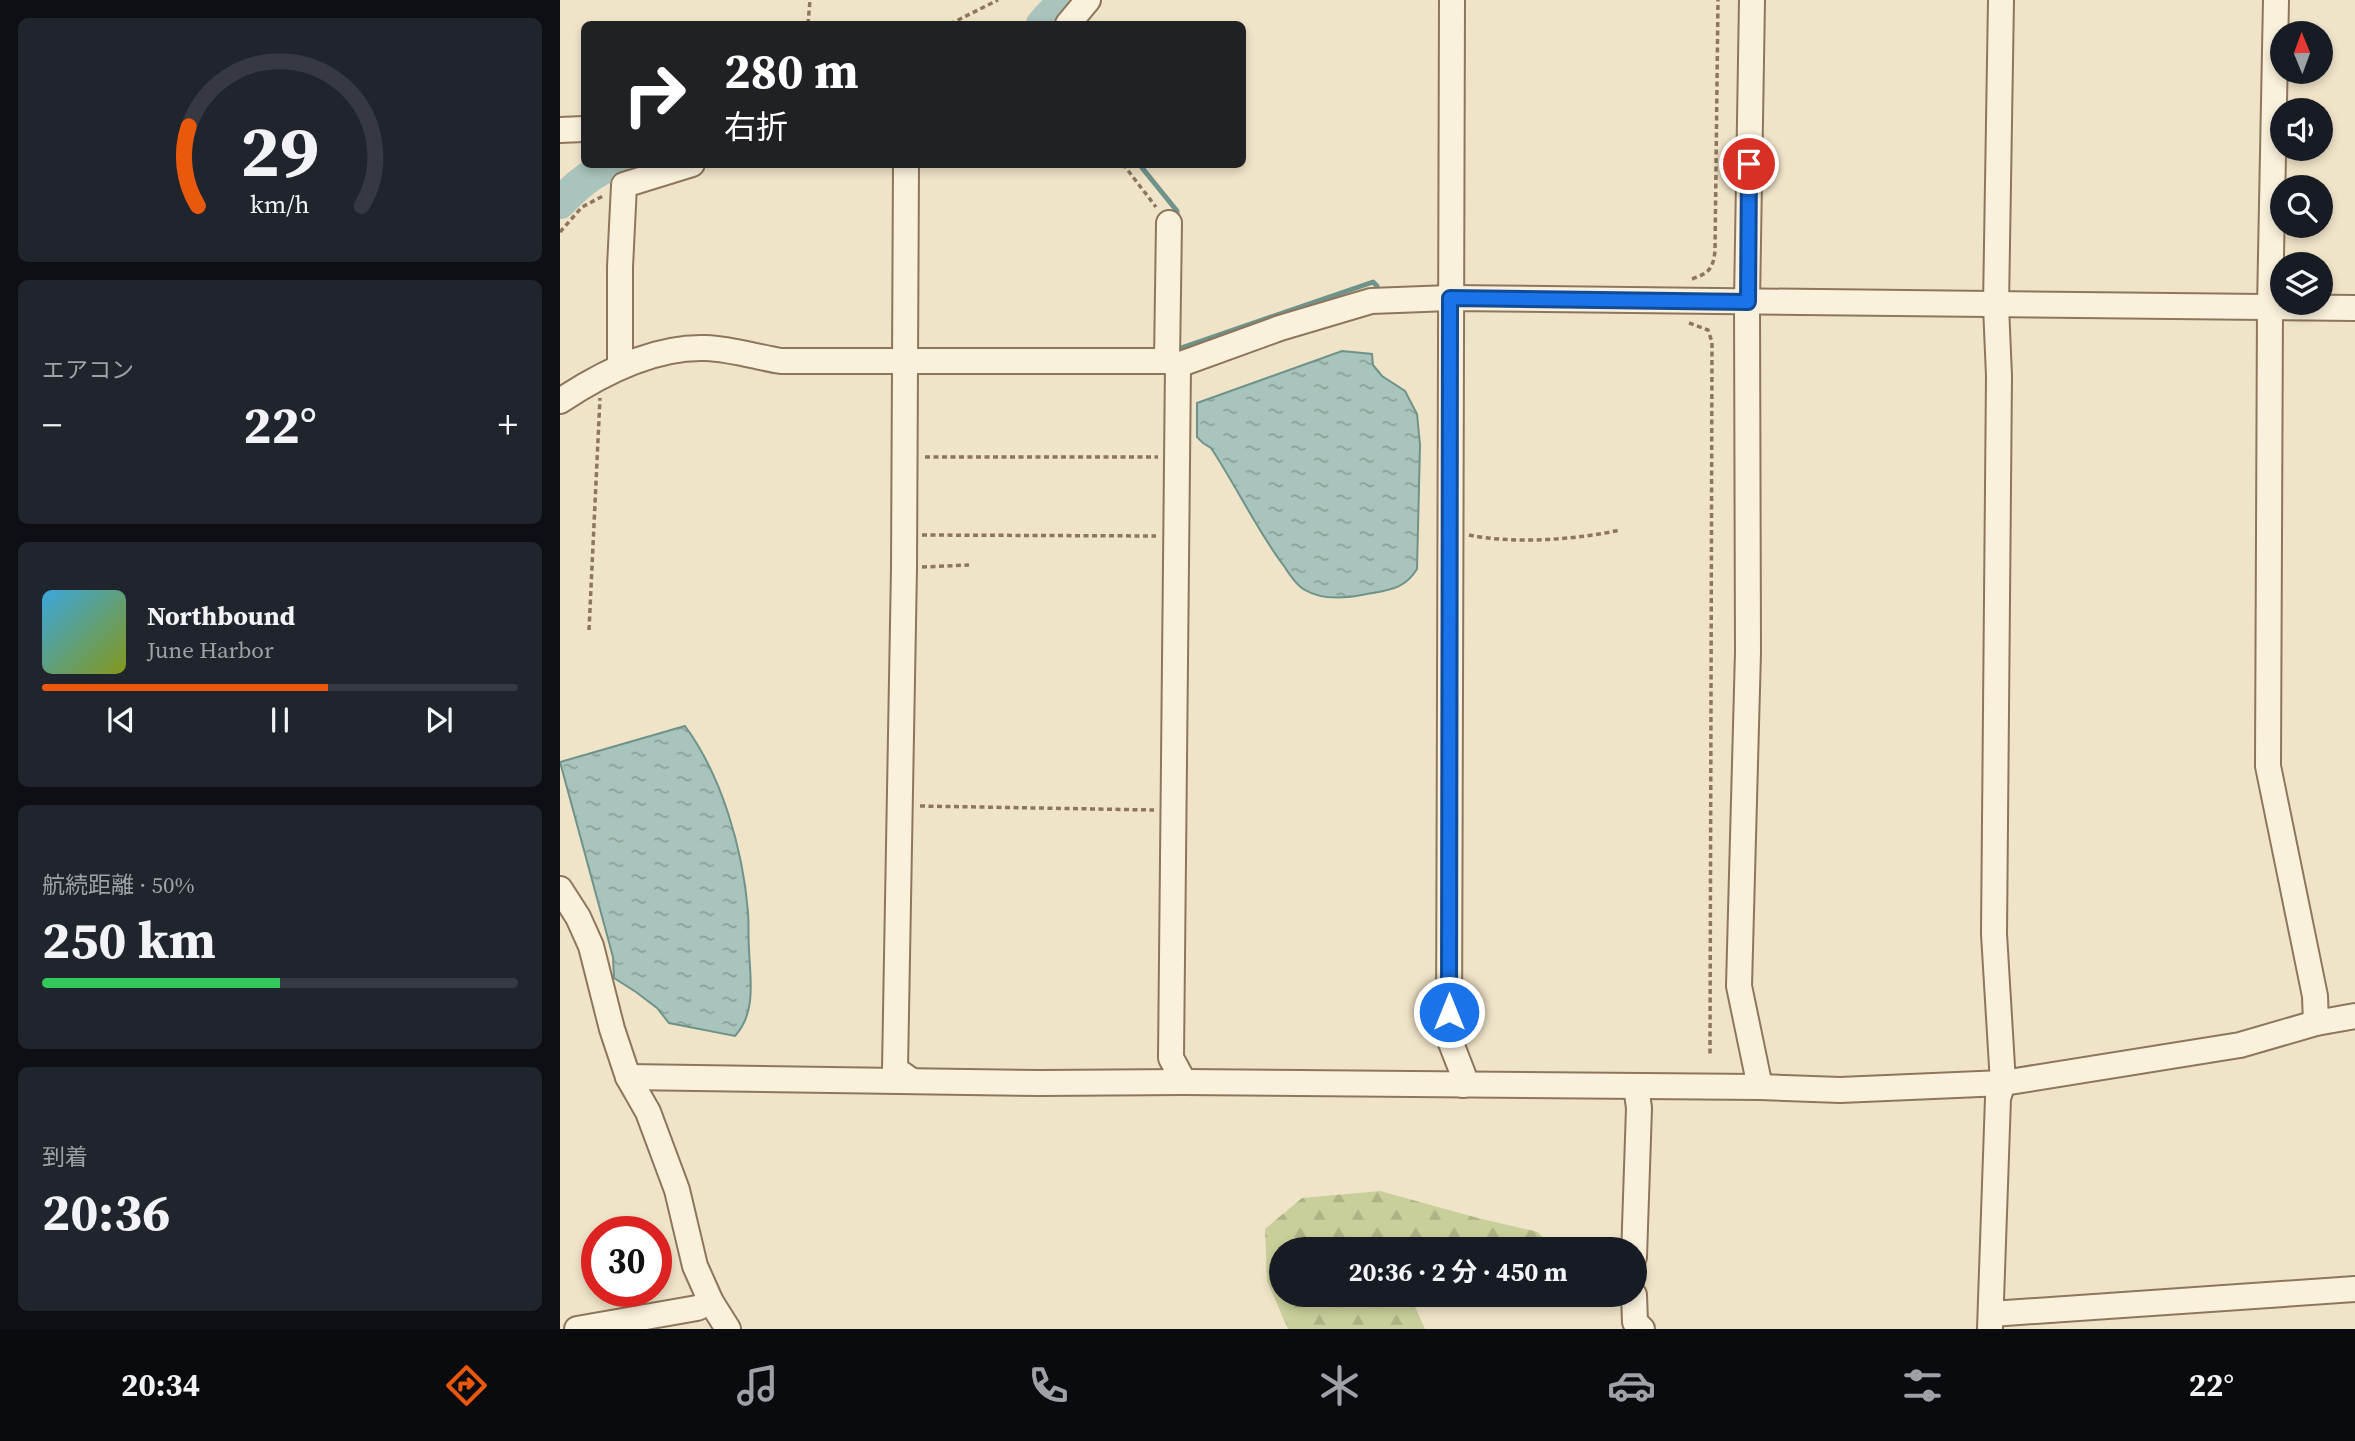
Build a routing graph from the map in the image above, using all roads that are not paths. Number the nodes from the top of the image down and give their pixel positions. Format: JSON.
{"nodes":[{"id":1,"x":1088,"y":0,"type":"edge"},
{"id":2,"x":1452,"y":0,"type":"edge"},
{"id":3,"x":1752,"y":0,"type":"edge"},
{"id":4,"x":2001,"y":0,"type":"edge"},
{"id":5,"x":2276,"y":0,"type":"edge"},
{"id":6,"x":1070,"y":21,"type":"edge"},
{"id":7,"x":581,"y":129,"type":"edge"},
{"id":8,"x":560,"y":130,"type":"edge"},
{"id":9,"x":679,"y":168,"type":"edge"},
{"id":10,"x":906,"y":168,"type":"edge"},
{"id":11,"x":1168,"y":223,"type":"road end"},
{"id":12,"x":2271,"y":252,"type":"edge"},
{"id":13,"x":1450,"y":298,"type":"junction"},
{"id":14,"x":1748,"y":302,"type":"junction"},
{"id":15,"x":1996,"y":306,"type":"junction"},
{"id":16,"x":2270,"y":307,"type":"joint"},
{"id":17,"x":2333,"y":308,"type":"edge"},
{"id":18,"x":2355,"y":308,"type":"edge"},
{"id":19,"x":906,"y":361,"type":"junction"},
{"id":20,"x":1173,"y":363,"type":"junction"},
{"id":21,"x":620,"y":367,"type":"junction"},
{"id":22,"x":560,"y":401,"type":"edge"},
{"id":23,"x":560,"y":889,"type":"edge"},
{"id":24,"x":2355,"y":1016,"type":"edge"},
{"id":25,"x":2316,"y":1023,"type":"junction"},
{"id":26,"x":628,"y":1077,"type":"junction"},
{"id":27,"x":912,"y":1081,"type":"junction"},
{"id":28,"x":1184,"y":1082,"type":"junction"},
{"id":29,"x":2003,"y":1083,"type":"junction"},
{"id":30,"x":1463,"y":1085,"type":"junction"},
{"id":31,"x":1636,"y":1086,"type":"junction"},
{"id":32,"x":1760,"y":1087,"type":"junction"},
{"id":33,"x":1635,"y":1237,"type":"edge"},
{"id":34,"x":2355,"y":1289,"type":"edge"},
{"id":35,"x":711,"y":1302,"type":"junction"},
{"id":36,"x":1634,"y":1307,"type":"edge"},
{"id":37,"x":1990,"y":1322,"type":"edge"},
{"id":38,"x":577,"y":1329,"type":"edge"},
{"id":39,"x":728,"y":1329,"type":"edge"},
{"id":40,"x":1642,"y":1329,"type":"edge"}],
"edges":[{"from":1,"to":6,"type":"street"},
{"from":2,"to":13,"type":"street"},
{"from":3,"to":14,"type":"street"},
{"from":4,"to":15,"type":"street"},
{"from":5,"to":12,"type":"street"},
{"from":7,"to":8,"type":"street"},
{"from":9,"to":21,"type":"street"},
{"from":10,"to":19,"type":"street"},
{"from":11,"to":20,"type":"street"},
{"from":13,"to":14,"type":"street"},
{"from":13,"to":20,"type":"street"},
{"from":13,"to":30,"type":"street"},
{"from":14,"to":15,"type":"street"},
{"from":14,"to":32,"type":"street"},
{"from":15,"to":16,"type":"street"},
{"from":15,"to":29,"type":"street"},
{"from":16,"to":25,"type":"street"},
{"from":17,"to":18,"type":"street"},
{"from":19,"to":20,"type":"street"},
{"from":19,"to":21,"type":"street"},
{"from":19,"to":27,"type":"street"},
{"from":20,"to":28,"type":"street"},
{"from":21,"to":22,"type":"street"},
{"from":23,"to":26,"type":"street"},
{"from":24,"to":25,"type":"street"},
{"from":25,"to":29,"type":"street"},
{"from":26,"to":27,"type":"street"},
{"from":26,"to":35,"type":"street"},
{"from":27,"to":28,"type":"street"},
{"from":28,"to":30,"type":"street"},
{"from":29,"to":32,"type":"street"},
{"from":29,"to":37,"type":"street"},
{"from":30,"to":31,"type":"street"},
{"from":31,"to":32,"type":"street"},
{"from":31,"to":33,"type":"street"},
{"from":34,"to":37,"type":"street"},
{"from":35,"to":38,"type":"street"},
{"from":35,"to":39,"type":"street"},
{"from":36,"to":40,"type":"street"}]}
